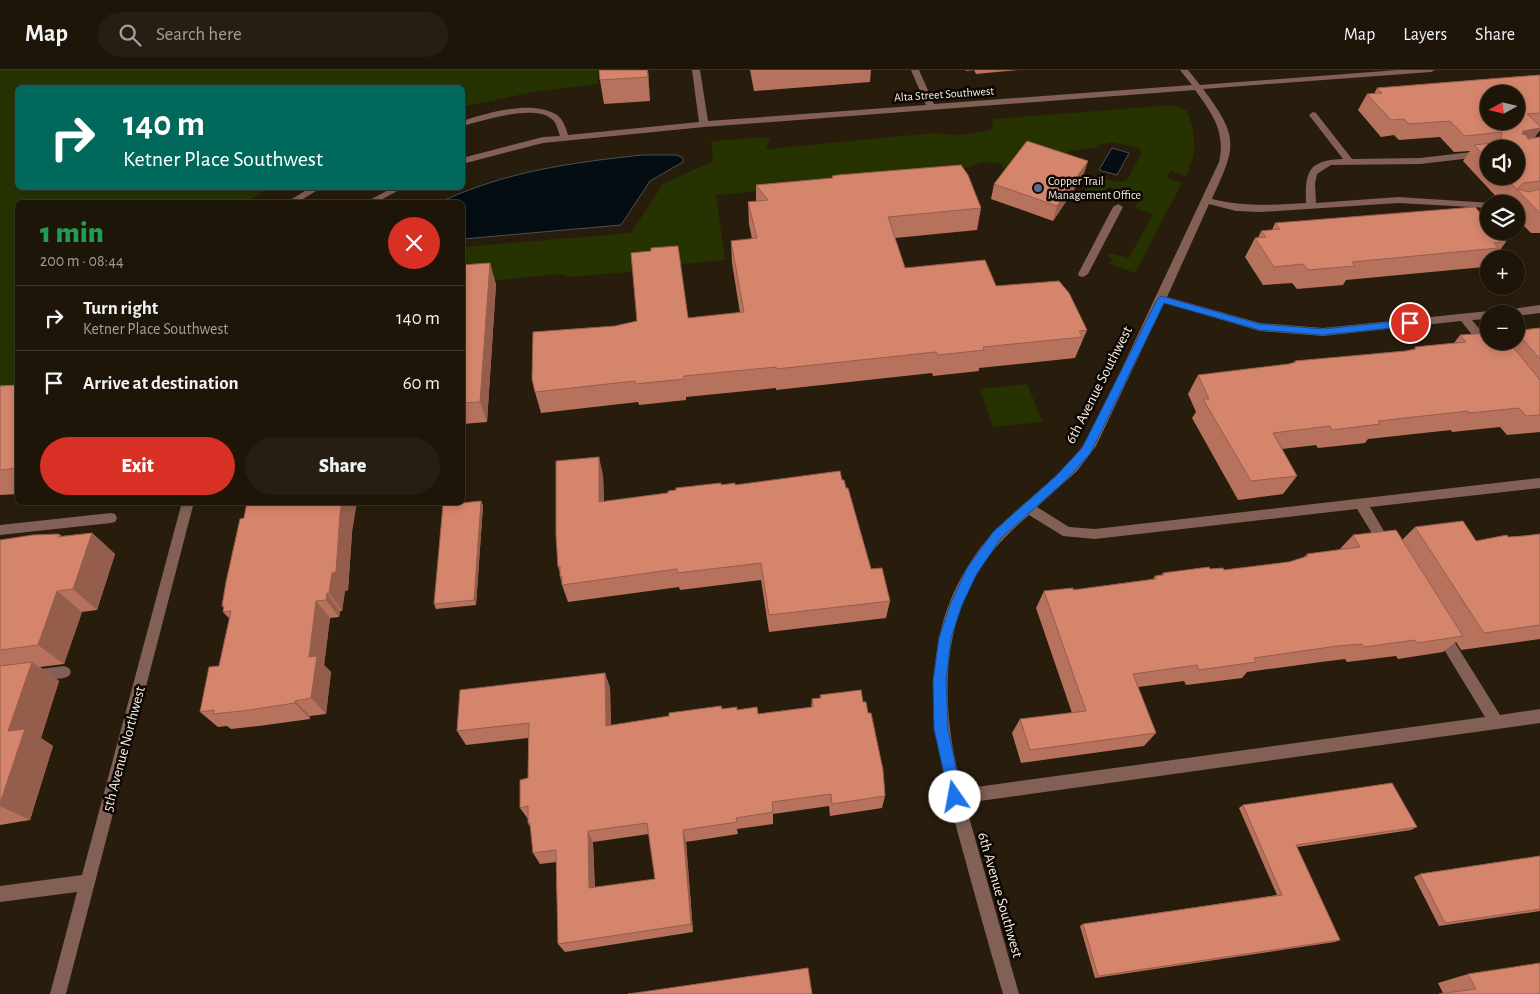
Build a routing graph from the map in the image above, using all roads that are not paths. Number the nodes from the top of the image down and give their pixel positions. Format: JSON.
{"nodes":[{"id":1,"x":696,"y":70,"type":"edge"},
{"id":2,"x":915,"y":70,"type":"edge"},
{"id":3,"x":1184,"y":70,"type":"edge"},
{"id":4,"x":1431,"y":70,"type":"edge"},
{"id":5,"x":1198,"y":87,"type":"junction"},
{"id":6,"x":931,"y":107,"type":"junction"},
{"id":7,"x":1312,"y":115,"type":"dead end"},
{"id":8,"x":465,"y":123,"type":"edge"},
{"id":9,"x":704,"y":124,"type":"junction"},
{"id":10,"x":565,"y":138,"type":"junction"},
{"id":11,"x":1480,"y":154,"type":"edge"},
{"id":12,"x":465,"y":160,"type":"edge"},
{"id":13,"x":1348,"y":160,"type":"junction"},
{"id":14,"x":313,"y":190,"type":"edge"},
{"id":15,"x":394,"y":190,"type":"edge"},
{"id":16,"x":295,"y":200,"type":"edge"},
{"id":17,"x":375,"y":200,"type":"edge"},
{"id":18,"x":1207,"y":200,"type":"junction"},
{"id":19,"x":1480,"y":205,"type":"edge"},
{"id":20,"x":1311,"y":206,"type":"junction"},
{"id":21,"x":1118,"y":207,"type":"dead end"},
{"id":22,"x":1083,"y":274,"type":"dead end"},
{"id":23,"x":1161,"y":300,"type":"junction"},
{"id":24,"x":1540,"y":309,"type":"edge"},
{"id":25,"x":1525,"y":311,"type":"edge"},
{"id":26,"x":1480,"y":316,"type":"edge"},
{"id":27,"x":1463,"y":318,"type":"junction"},
{"id":28,"x":1493,"y":354,"type":"edge"},
{"id":29,"x":1540,"y":483,"type":"edge"},
{"id":30,"x":1361,"y":504,"type":"junction"},
{"id":31,"x":187,"y":505,"type":"edge"},
{"id":32,"x":1027,"y":507,"type":"junction"},
{"id":33,"x":111,"y":518,"type":"dead end"},
{"id":34,"x":0,"y":530,"type":"edge"},
{"id":35,"x":1396,"y":560,"type":"edge"},
{"id":36,"x":1432,"y":618,"type":"edge"},
{"id":37,"x":64,"y":672,"type":"dead end"},
{"id":38,"x":0,"y":680,"type":"edge"},
{"id":39,"x":1540,"y":716,"type":"edge"},
{"id":40,"x":1496,"y":722,"type":"junction"},
{"id":41,"x":955,"y":797,"type":"junction"},
{"id":42,"x":89,"y":882,"type":"junction"},
{"id":43,"x":0,"y":894,"type":"edge"},
{"id":44,"x":58,"y":994,"type":"edge"},
{"id":45,"x":1011,"y":994,"type":"edge"}],
"edges":[{"from":1,"to":9,"type":"street"},
{"from":2,"to":6,"type":"street"},
{"from":3,"to":5,"type":"street","name":"6th Avenue Southwest"},
{"from":4,"to":5,"type":"street","name":"Alta Street Southwest"},
{"from":5,"to":6,"type":"street","name":"Alta Street Southwest"},
{"from":5,"to":18,"type":"street","name":"6th Avenue Southwest"},
{"from":6,"to":9,"type":"street","name":"Alta Street Southwest"},
{"from":7,"to":13,"type":"street"},
{"from":8,"to":10,"type":"street"},
{"from":9,"to":10,"type":"street","name":"Alta Street Southwest"},
{"from":10,"to":12,"type":"street","name":"Alta Street Southwest"},
{"from":11,"to":13,"type":"street"},
{"from":13,"to":20,"type":"street"},
{"from":14,"to":16,"type":"street"},
{"from":15,"to":17,"type":"street"},
{"from":18,"to":20,"type":"street"},
{"from":18,"to":23,"type":"street","name":"6th Avenue Southwest"},
{"from":19,"to":20,"type":"street"},
{"from":21,"to":22,"type":"street"},
{"from":23,"to":27,"type":"street"},
{"from":23,"to":32,"type":"street","name":"6th Avenue Southwest"},
{"from":24,"to":25,"type":"street"},
{"from":26,"to":27,"type":"street"},
{"from":27,"to":28,"type":"street"},
{"from":29,"to":30,"type":"street"},
{"from":30,"to":32,"type":"street"},
{"from":30,"to":35,"type":"street"},
{"from":31,"to":42,"type":"street","name":"5th Avenue Northwest"},
{"from":32,"to":41,"type":"street","name":"6th Avenue Southwest"},
{"from":33,"to":34,"type":"street"},
{"from":36,"to":40,"type":"street"},
{"from":37,"to":38,"type":"street"},
{"from":39,"to":40,"type":"street"},
{"from":40,"to":41,"type":"street"},
{"from":41,"to":45,"type":"street","name":"6th Avenue Southwest"},
{"from":42,"to":43,"type":"street"},
{"from":42,"to":44,"type":"street","name":"5th Avenue Northwest"}]}
